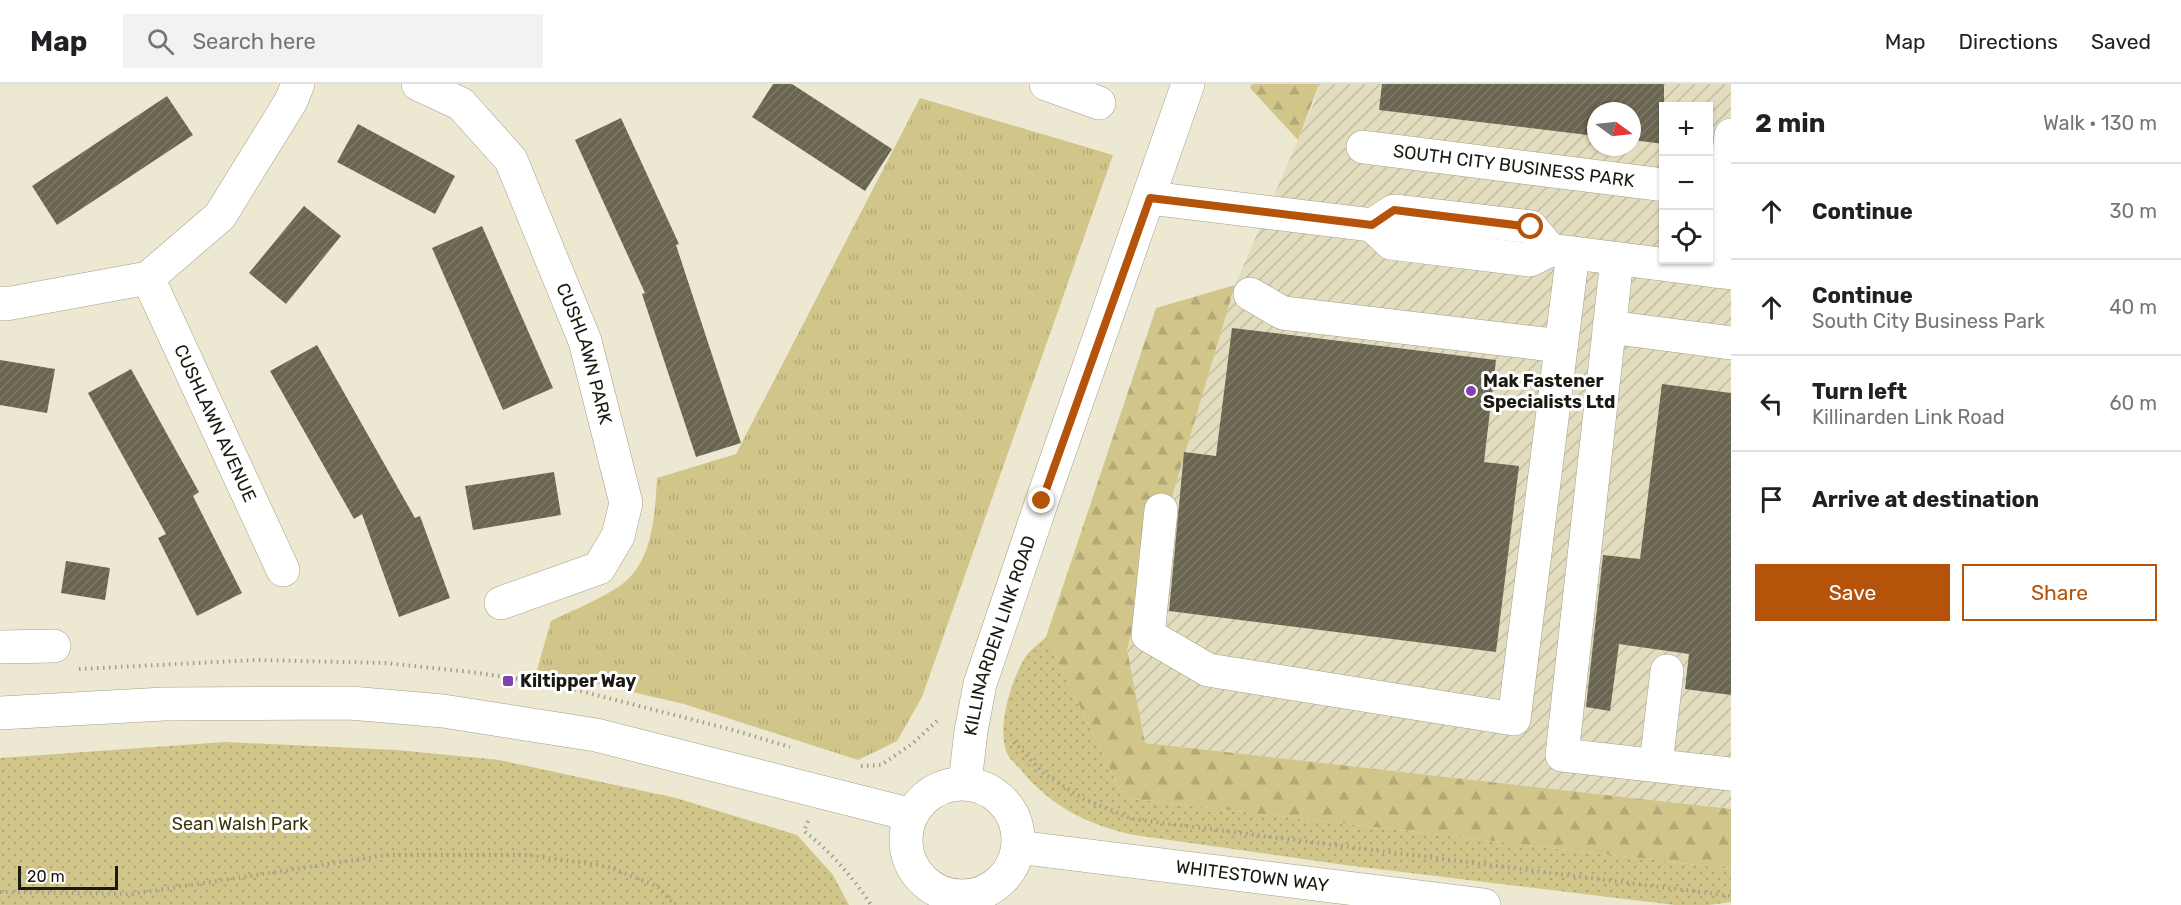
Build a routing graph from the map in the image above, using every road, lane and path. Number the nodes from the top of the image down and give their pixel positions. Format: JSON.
{"nodes":[{"id":1,"x":298,"y":84,"type":"edge"},
{"id":2,"x":418,"y":84,"type":"edge"},
{"id":3,"x":1046,"y":84,"type":"edge"},
{"id":4,"x":1188,"y":84,"type":"edge"},
{"id":5,"x":1099,"y":103,"type":"dead end"},
{"id":6,"x":1731,"y":135,"type":"edge"},
{"id":7,"x":1363,"y":147,"type":"dead end"},
{"id":8,"x":1659,"y":184,"type":"edge"},
{"id":9,"x":1716,"y":191,"type":"edge"},
{"id":10,"x":1150,"y":198,"type":"junction"},
{"id":11,"x":1561,"y":251,"type":"junction"},
{"id":12,"x":1617,"y":259,"type":"junction"},
{"id":13,"x":1723,"y":272,"type":"edge"},
{"id":14,"x":148,"y":279,"type":"junction"},
{"id":15,"x":1250,"y":294,"type":"dead end"},
{"id":16,"x":0,"y":303,"type":"edge"},
{"id":17,"x":1609,"y":327,"type":"junction"},
{"id":18,"x":1731,"y":343,"type":"edge"},
{"id":19,"x":1561,"y":346,"type":"junction"},
{"id":20,"x":1161,"y":510,"type":"dead end"},
{"id":21,"x":283,"y":570,"type":"dead end"},
{"id":22,"x":501,"y":603,"type":"dead end"},
{"id":23,"x":0,"y":647,"type":"edge"},
{"id":24,"x":63,"y":657,"type":"joint"},
{"id":25,"x":1667,"y":671,"type":"dead end"},
{"id":26,"x":0,"y":713,"type":"edge"},
{"id":27,"x":923,"y":734,"type":"dead end"},
{"id":28,"x":1014,"y":742,"type":"dead end"},
{"id":29,"x":798,"y":749,"type":"dead end"},
{"id":30,"x":1656,"y":764,"type":"junction"},
{"id":31,"x":855,"y":766,"type":"dead end"},
{"id":32,"x":1731,"y":774,"type":"edge"},
{"id":33,"x":965,"y":783,"type":"junction"},
{"id":34,"x":912,"y":815,"type":"junction"},
{"id":35,"x":804,"y":831,"type":"dead end"},
{"id":36,"x":1018,"y":847,"type":"junction"},
{"id":37,"x":0,"y":892,"type":"edge"},
{"id":38,"x":1731,"y":896,"type":"edge"},
{"id":39,"x":940,"y":899,"type":"edge"},
{"id":40,"x":675,"y":905,"type":"edge"},
{"id":41,"x":870,"y":905,"type":"edge"},
{"id":42,"x":1484,"y":905,"type":"edge"}],
"edges":[{"from":1,"to":14,"type":"street"},
{"from":2,"to":22,"type":"street","name":"CUSHLAWN PARK"},
{"from":3,"to":5,"type":"street"},
{"from":4,"to":10,"type":"street","name":"KILLINARDEN LINK ROAD"},
{"from":6,"to":9,"type":"street"},
{"from":7,"to":8,"type":"street","name":"SOUTH CITY BUSINESS PARK"},
{"from":9,"to":13,"type":"street"},
{"from":10,"to":11,"type":"street"},
{"from":10,"to":33,"type":"street","name":"KILLINARDEN LINK ROAD"},
{"from":11,"to":12,"type":"street"},
{"from":11,"to":19,"type":"street"},
{"from":12,"to":13,"type":"street"},
{"from":12,"to":17,"type":"street"},
{"from":14,"to":16,"type":"street"},
{"from":14,"to":21,"type":"street","name":"CUSHLAWN AVENUE"},
{"from":15,"to":19,"type":"street"},
{"from":17,"to":18,"type":"street"},
{"from":17,"to":30,"type":"street"},
{"from":19,"to":20,"type":"street"},
{"from":23,"to":24,"type":"street"},
{"from":24,"to":29,"type":"path"},
{"from":25,"to":30,"type":"street"},
{"from":26,"to":34,"type":"street"},
{"from":27,"to":31,"type":"path"},
{"from":28,"to":38,"type":"path"},
{"from":30,"to":32,"type":"street"},
{"from":33,"to":34,"type":"street"},
{"from":33,"to":36,"type":"street"},
{"from":34,"to":39,"type":"street"},
{"from":35,"to":41,"type":"path"},
{"from":36,"to":39,"type":"street"},
{"from":36,"to":42,"type":"street","name":"WHITESTOWN WAY"},
{"from":37,"to":40,"type":"path"}]}
